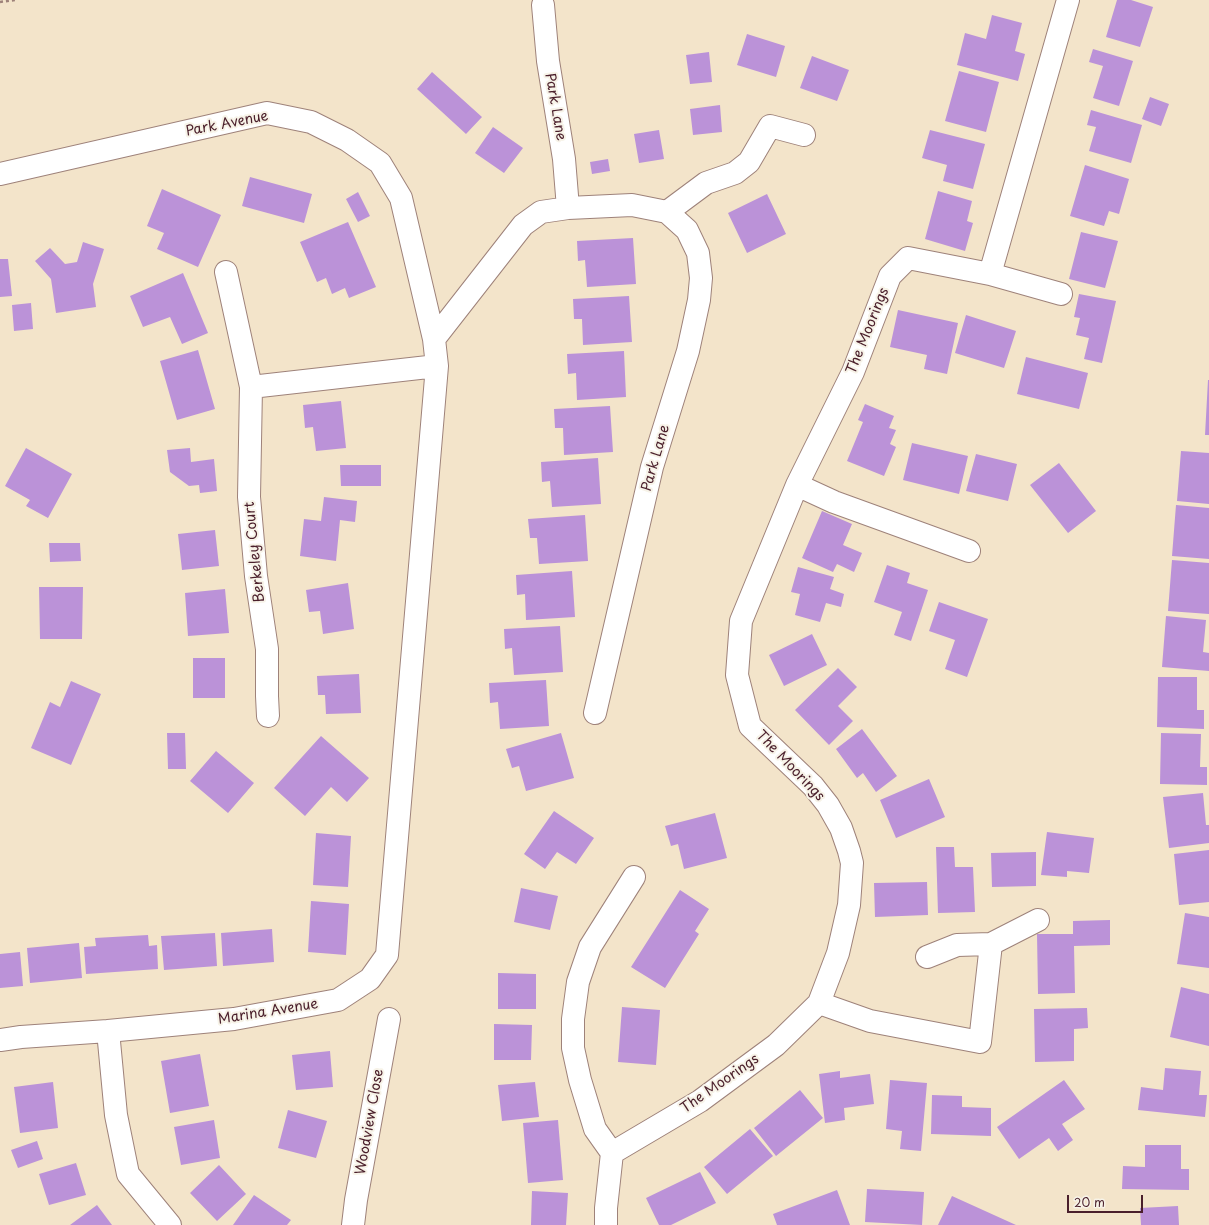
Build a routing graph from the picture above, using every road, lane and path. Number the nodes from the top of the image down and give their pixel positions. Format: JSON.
{"nodes":[{"id":1,"x":15,"y":0,"type":"edge"},
{"id":2,"x":1068,"y":0,"type":"edge"},
{"id":3,"x":0,"y":2,"type":"edge"},
{"id":4,"x":544,"y":5,"type":"dead end"},
{"id":5,"x":804,"y":135,"type":"dead end"},
{"id":6,"x":0,"y":174,"type":"edge"},
{"id":7,"x":568,"y":208,"type":"junction"},
{"id":8,"x":667,"y":212,"type":"junction"},
{"id":9,"x":226,"y":272,"type":"dead end"},
{"id":10,"x":990,"y":274,"type":"junction"},
{"id":11,"x":1060,"y":294,"type":"dead end"},
{"id":12,"x":434,"y":339,"type":"junction"},
{"id":13,"x":437,"y":366,"type":"junction"},
{"id":14,"x":251,"y":387,"type":"junction"},
{"id":15,"x":797,"y":484,"type":"junction"},
{"id":16,"x":969,"y":551,"type":"dead end"},
{"id":17,"x":595,"y":713,"type":"dead end"},
{"id":18,"x":268,"y":716,"type":"dead end"},
{"id":19,"x":634,"y":877,"type":"dead end"},
{"id":20,"x":1038,"y":920,"type":"dead end"},
{"id":21,"x":991,"y":944,"type":"junction"},
{"id":22,"x":927,"y":957,"type":"dead end"},
{"id":23,"x":819,"y":1003,"type":"junction"},
{"id":24,"x":389,"y":1019,"type":"dead end"},
{"id":25,"x":108,"y":1032,"type":"junction"},
{"id":26,"x":0,"y":1040,"type":"edge"},
{"id":27,"x":612,"y":1153,"type":"junction"},
{"id":28,"x":170,"y":1225,"type":"edge"},
{"id":29,"x":353,"y":1225,"type":"edge"},
{"id":30,"x":606,"y":1225,"type":"edge"}],
"edges":[{"from":1,"to":3,"type":"path"},
{"from":2,"to":10,"type":"street"},
{"from":4,"to":7,"type":"street","name":"Park Lane"},
{"from":5,"to":8,"type":"street"},
{"from":6,"to":12,"type":"street","name":"Park Avenue"},
{"from":7,"to":8,"type":"street"},
{"from":7,"to":12,"type":"street"},
{"from":8,"to":17,"type":"street","name":"Park Lane"},
{"from":9,"to":14,"type":"street","name":"Berkeley Court"},
{"from":10,"to":11,"type":"street","name":"The Moorings"},
{"from":10,"to":15,"type":"street","name":"The Moorings"},
{"from":12,"to":13,"type":"street","name":"Park Avenue"},
{"from":13,"to":14,"type":"street"},
{"from":13,"to":25,"type":"street","name":"Marina Avenue"},
{"from":14,"to":18,"type":"street","name":"Berkeley Court"},
{"from":15,"to":16,"type":"street"},
{"from":15,"to":23,"type":"street","name":"The Moorings"},
{"from":19,"to":27,"type":"street"},
{"from":20,"to":21,"type":"street"},
{"from":21,"to":22,"type":"street"},
{"from":21,"to":23,"type":"street"},
{"from":23,"to":27,"type":"street","name":"The Moorings"},
{"from":24,"to":29,"type":"street","name":"Woodview Close"},
{"from":25,"to":26,"type":"street","name":"Marina Avenue"},
{"from":25,"to":28,"type":"street"},
{"from":27,"to":30,"type":"street"}]}
